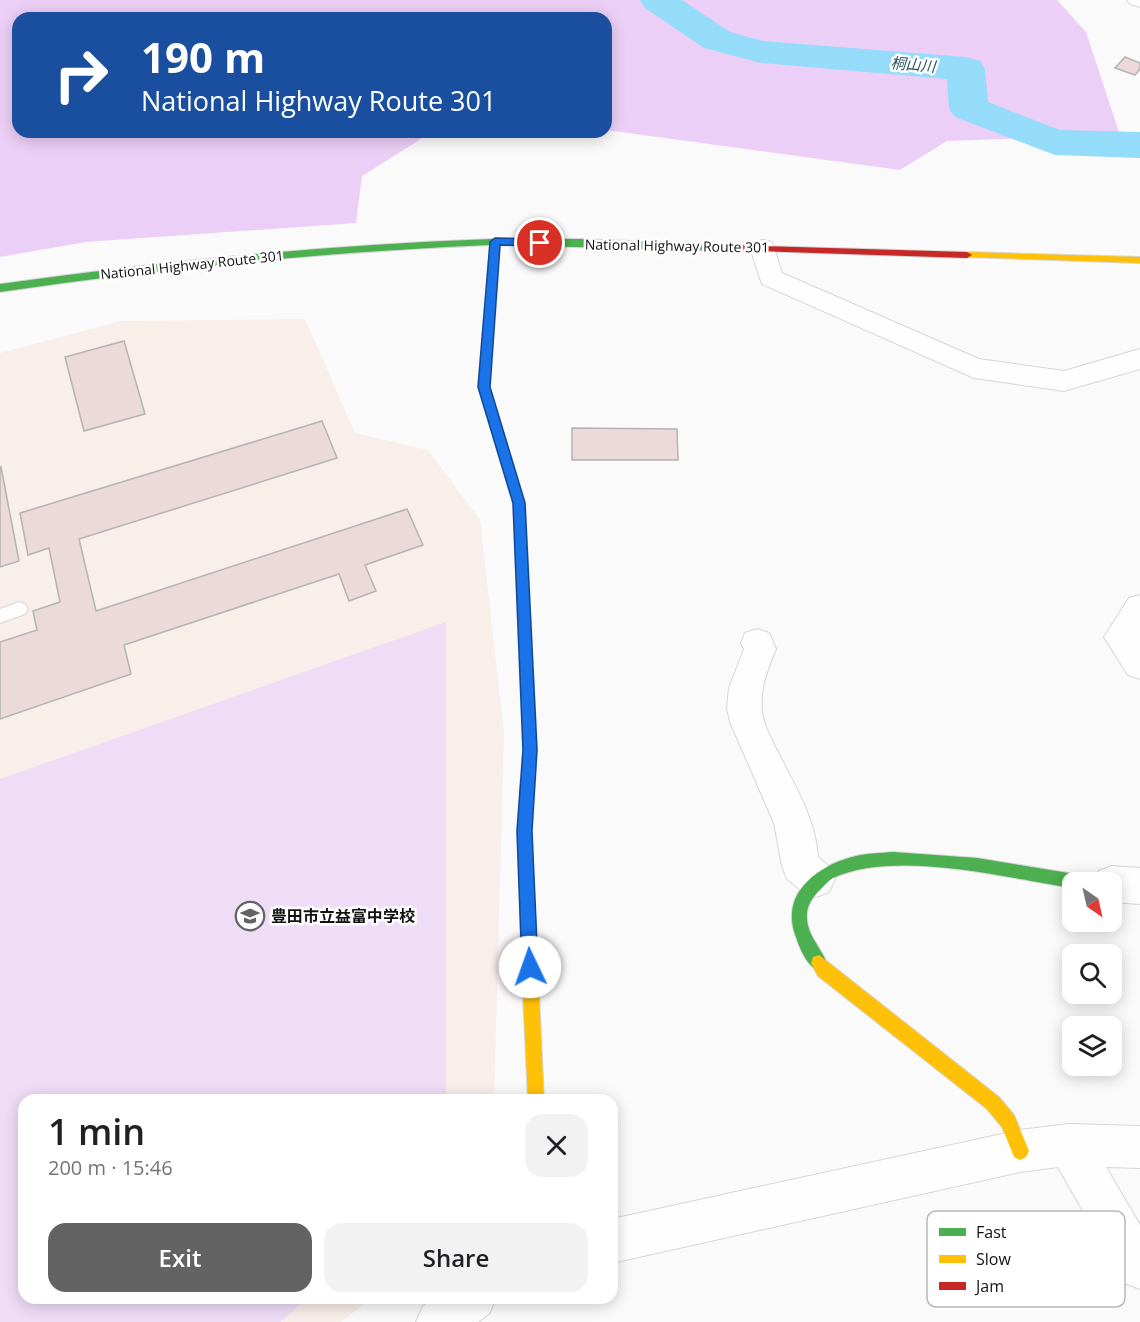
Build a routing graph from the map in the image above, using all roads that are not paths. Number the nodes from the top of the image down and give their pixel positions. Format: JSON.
{"nodes":[{"id":1,"x":495,"y":242,"type":"junction"},
{"id":2,"x":763,"y":248,"type":"junction"},
{"id":3,"x":1140,"y":261,"type":"edge"},
{"id":4,"x":0,"y":288,"type":"edge"},
{"id":5,"x":1140,"y":359,"type":"edge"},
{"id":6,"x":1140,"y":608,"type":"edge"},
{"id":7,"x":19,"y":609,"type":"dead end"},
{"id":8,"x":0,"y":616,"type":"edge"},
{"id":9,"x":757,"y":642,"type":"dead end"},
{"id":10,"x":1140,"y":664,"type":"edge"},
{"id":11,"x":816,"y":879,"type":"junction"},
{"id":12,"x":1062,"y":879,"type":"edge"},
{"id":13,"x":1122,"y":885,"type":"edge"},
{"id":14,"x":1140,"y":886,"type":"edge"},
{"id":15,"x":536,"y":1094,"type":"edge"},
{"id":16,"x":1069,"y":1145,"type":"junction"},
{"id":17,"x":1140,"y":1147,"type":"edge"},
{"id":18,"x":1020,"y":1151,"type":"junction"},
{"id":19,"x":1107,"y":1211,"type":"edge"},
{"id":20,"x":618,"y":1240,"type":"edge"},
{"id":21,"x":1125,"y":1241,"type":"edge"},
{"id":22,"x":1140,"y":1267,"type":"edge"},
{"id":23,"x":464,"y":1304,"type":"edge"},
{"id":24,"x":439,"y":1322,"type":"edge"}],
"edges":[{"from":1,"to":2,"type":"main road","name":"National Highway Route 301"},
{"from":1,"to":4,"type":"main road","name":"National Highway Route 301"},
{"from":1,"to":15,"type":"main road"},
{"from":2,"to":3,"type":"main road","name":"National Highway Route 301"},
{"from":2,"to":5,"type":"street"},
{"from":6,"to":10,"type":"street"},
{"from":7,"to":8,"type":"lane"},
{"from":9,"to":11,"type":"street"},
{"from":11,"to":12,"type":"main road"},
{"from":11,"to":18,"type":"main road"},
{"from":13,"to":14,"type":"street"},
{"from":16,"to":17,"type":"street"},
{"from":16,"to":18,"type":"street"},
{"from":16,"to":19,"type":"street"},
{"from":18,"to":20,"type":"street"},
{"from":21,"to":22,"type":"street"},
{"from":23,"to":24,"type":"street"}]}
